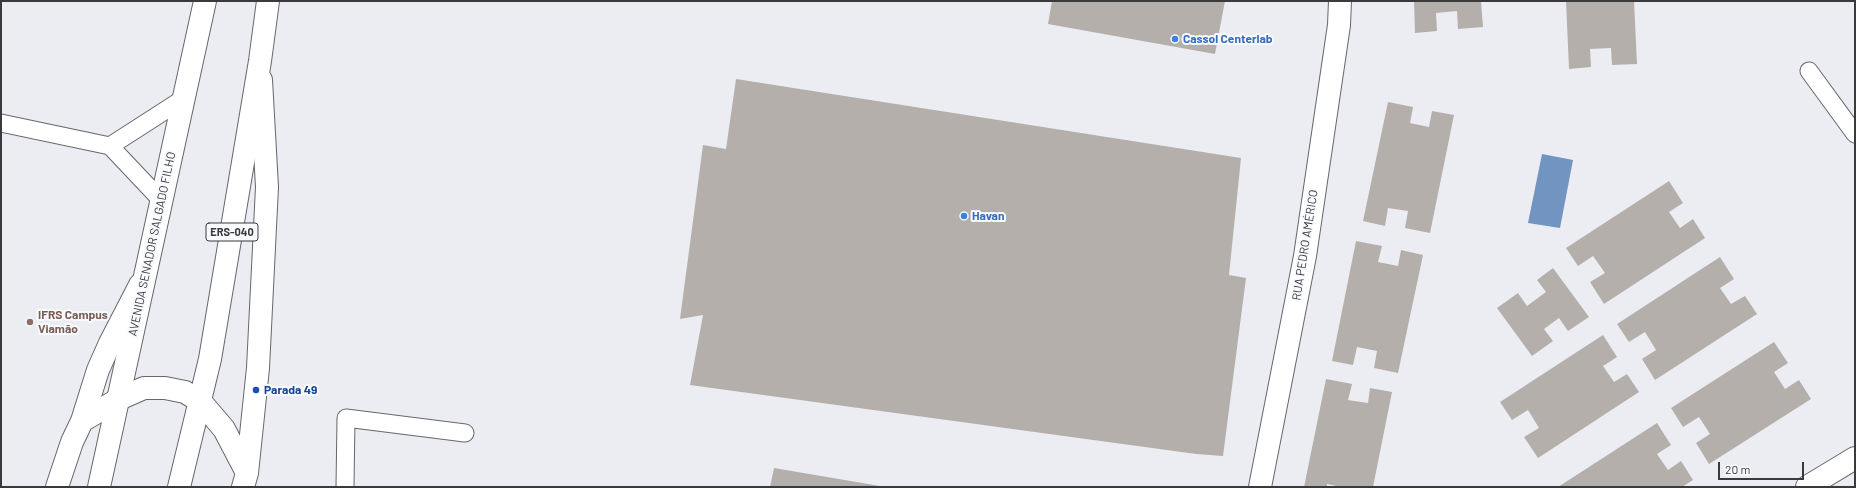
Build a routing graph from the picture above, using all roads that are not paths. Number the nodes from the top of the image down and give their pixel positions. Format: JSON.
{"nodes":[{"id":1,"x":205,"y":1,"type":"edge"},
{"id":2,"x":268,"y":1,"type":"edge"},
{"id":3,"x":1340,"y":1,"type":"edge"},
{"id":4,"x":260,"y":61,"type":"junction"},
{"id":5,"x":1809,"y":72,"type":"dead end"},
{"id":6,"x":183,"y":99,"type":"junction"},
{"id":7,"x":1,"y":123,"type":"edge"},
{"id":8,"x":1855,"y":134,"type":"edge"},
{"id":9,"x":110,"y":146,"type":"junction"},
{"id":10,"x":160,"y":200,"type":"junction"},
{"id":11,"x":146,"y":273,"type":"junction"},
{"id":12,"x":119,"y":399,"type":"junction"},
{"id":13,"x":201,"y":402,"type":"junction"},
{"id":14,"x":82,"y":421,"type":"junction"},
{"id":15,"x":465,"y":433,"type":"dead end"},
{"id":16,"x":1855,"y":458,"type":"edge"},
{"id":17,"x":245,"y":480,"type":"edge"},
{"id":18,"x":57,"y":487,"type":"edge"},
{"id":19,"x":99,"y":487,"type":"edge"},
{"id":20,"x":179,"y":487,"type":"edge"},
{"id":21,"x":345,"y":487,"type":"edge"},
{"id":22,"x":1260,"y":487,"type":"edge"},
{"id":23,"x":1807,"y":487,"type":"edge"}],
"edges":[{"from":1,"to":6,"type":"street","name":"AVENIDA SENADOR SALGADO FILHO"},
{"from":2,"to":4,"type":"street","number":"ERS-040"},
{"from":3,"to":22,"type":"street","name":"RUA PEDRO AMÉRICO"},
{"from":4,"to":13,"type":"street","number":"ERS-040"},
{"from":4,"to":17,"type":"street"},
{"from":5,"to":8,"type":"lane"},
{"from":6,"to":9,"type":"lane"},
{"from":6,"to":10,"type":"street","name":"AVENIDA SENADOR SALGADO FILHO"},
{"from":7,"to":9,"type":"lane"},
{"from":9,"to":10,"type":"lane"},
{"from":10,"to":11,"type":"street","name":"AVENIDA SENADOR SALGADO FILHO"},
{"from":11,"to":12,"type":"street","name":"AVENIDA SENADOR SALGADO FILHO"},
{"from":11,"to":14,"type":"street"},
{"from":12,"to":13,"type":"street"},
{"from":12,"to":14,"type":"street"},
{"from":12,"to":19,"type":"street","name":"AVENIDA SENADOR SALGADO FILHO"},
{"from":13,"to":17,"type":"street"},
{"from":13,"to":20,"type":"street","number":"ERS-040"},
{"from":14,"to":18,"type":"street"},
{"from":15,"to":21,"type":"lane"},
{"from":16,"to":23,"type":"street"}]}
